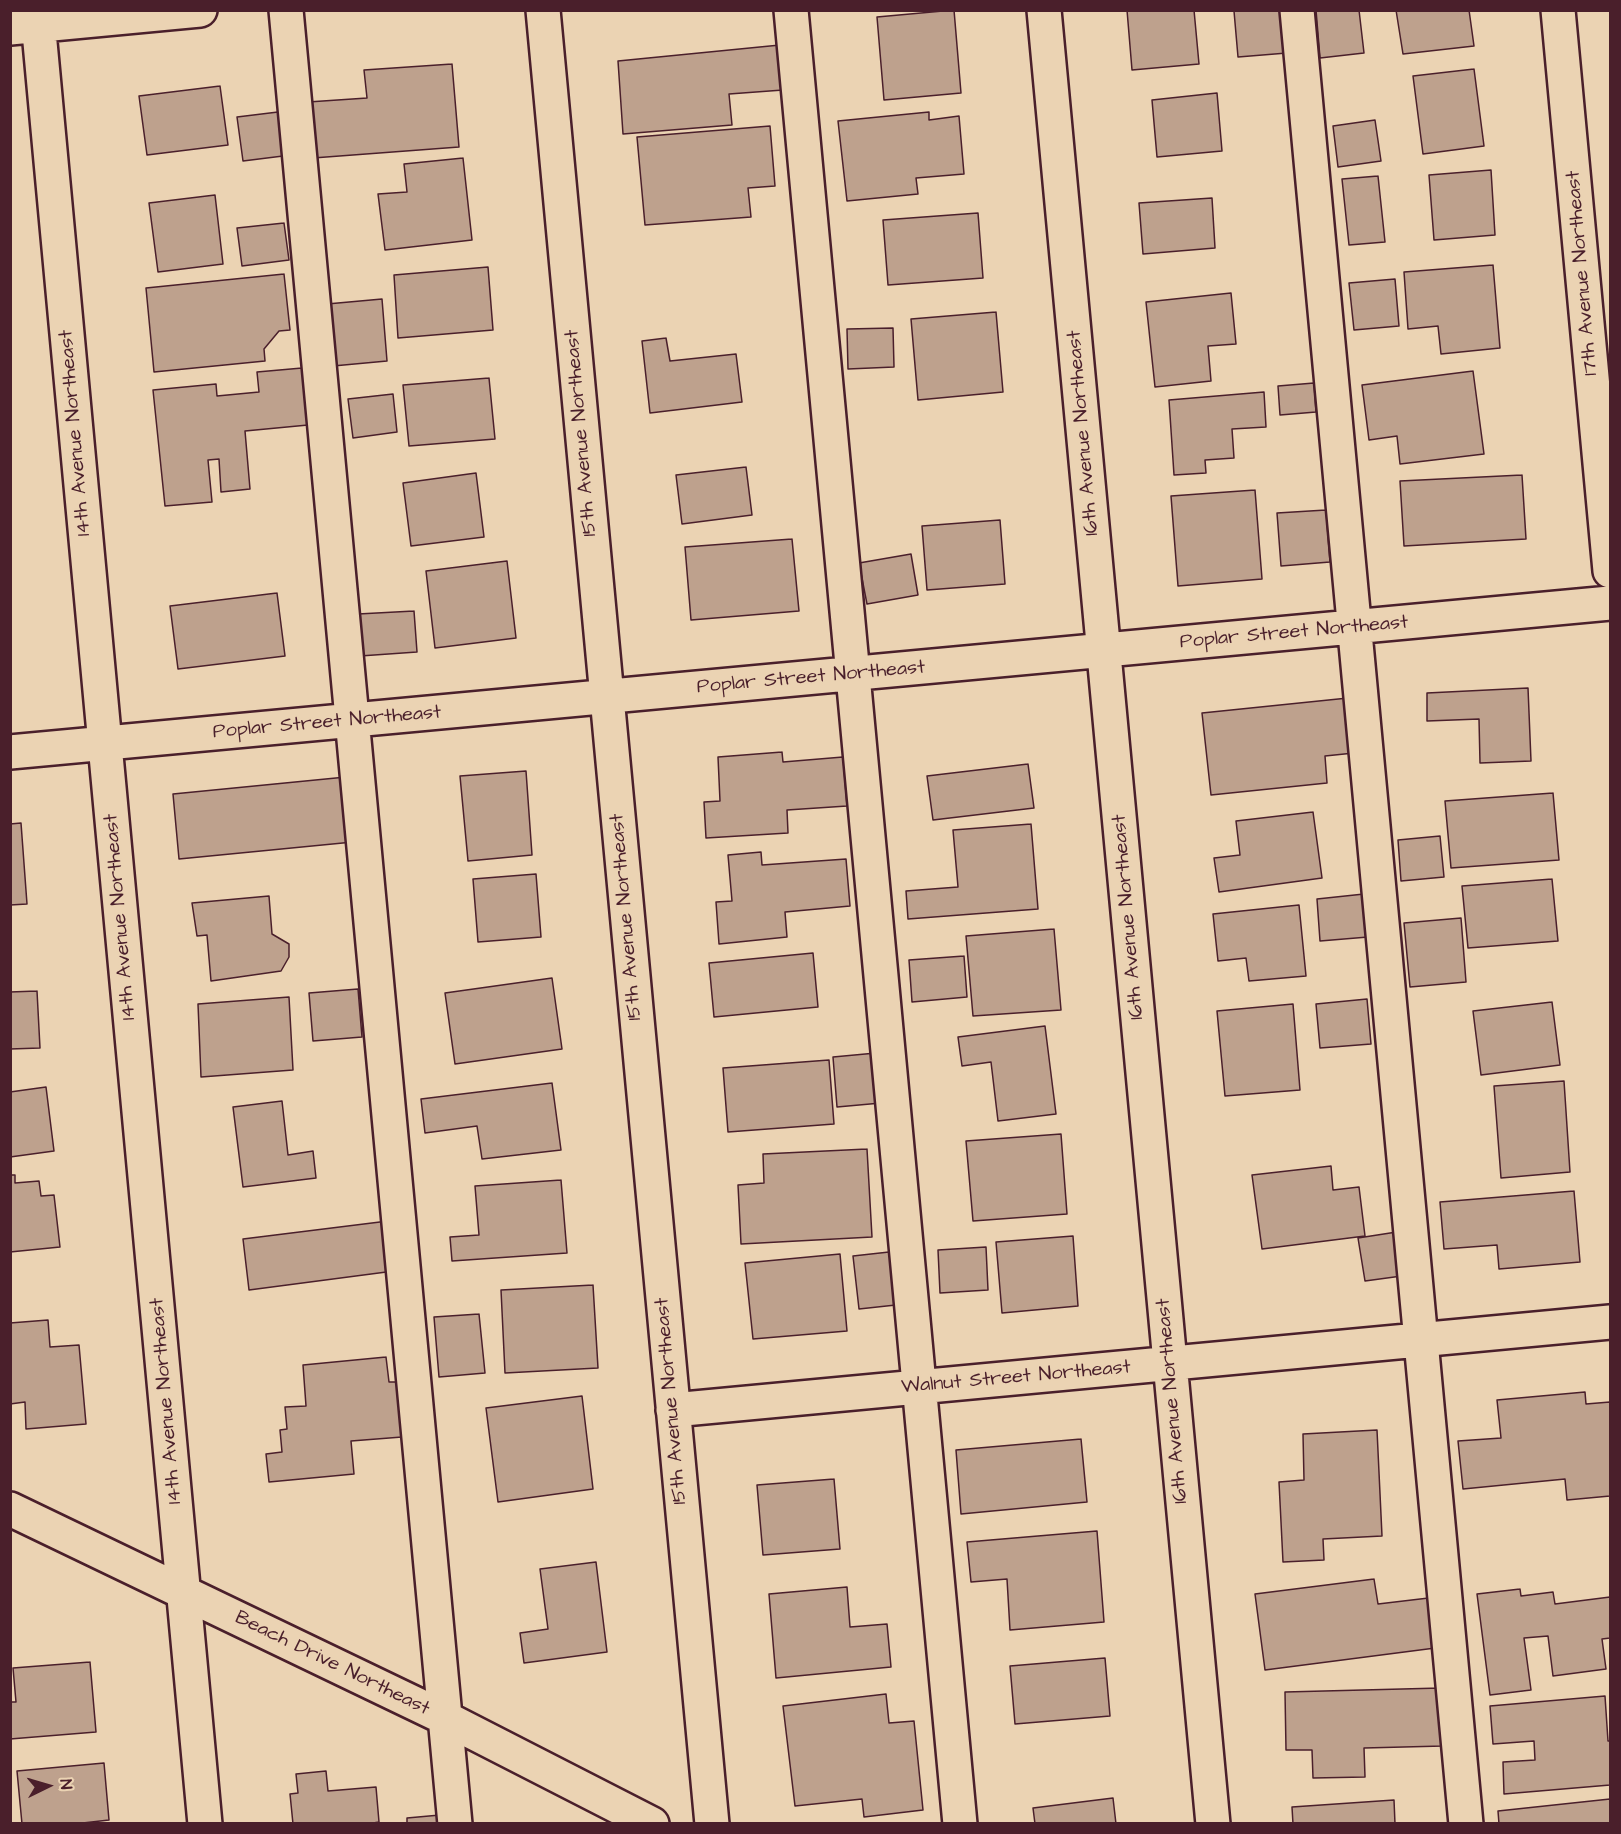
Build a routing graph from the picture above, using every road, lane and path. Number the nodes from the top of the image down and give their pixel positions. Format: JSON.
{"nodes":[{"id":1,"x":200,"y":10,"type":"edge"},
{"id":2,"x":286,"y":10,"type":"edge"},
{"id":3,"x":543,"y":10,"type":"edge"},
{"id":4,"x":792,"y":10,"type":"edge"},
{"id":5,"x":1044,"y":10,"type":"edge"},
{"id":6,"x":1298,"y":10,"type":"edge"},
{"id":7,"x":1558,"y":10,"type":"edge"},
{"id":8,"x":29,"y":21,"type":"edge"},
{"id":9,"x":1611,"y":571,"type":"edge"},
{"id":10,"x":1611,"y":603,"type":"edge"},
{"id":11,"x":1355,"y":627,"type":"junction"},
{"id":12,"x":1104,"y":651,"type":"junction"},
{"id":13,"x":853,"y":674,"type":"junction"},
{"id":14,"x":606,"y":697,"type":"junction"},
{"id":15,"x":352,"y":720,"type":"junction"},
{"id":16,"x":105,"y":744,"type":"junction"},
{"id":17,"x":10,"y":752,"type":"edge"},
{"id":18,"x":1611,"y":1323,"type":"edge"},
{"id":19,"x":1421,"y":1340,"type":"junction"},
{"id":20,"x":1170,"y":1363,"type":"junction"},
{"id":21,"x":920,"y":1387,"type":"junction"},
{"id":22,"x":673,"y":1410,"type":"junction"},
{"id":23,"x":10,"y":1509,"type":"edge"},
{"id":24,"x":184,"y":1593,"type":"junction"},
{"id":25,"x":445,"y":1718,"type":"junction"},
{"id":26,"x":205,"y":1824,"type":"edge"},
{"id":27,"x":455,"y":1824,"type":"edge"},
{"id":28,"x":652,"y":1824,"type":"edge"},
{"id":29,"x":712,"y":1824,"type":"edge"},
{"id":30,"x":960,"y":1824,"type":"edge"},
{"id":31,"x":1213,"y":1824,"type":"edge"},
{"id":32,"x":1466,"y":1824,"type":"edge"}],
"edges":[{"from":1,"to":8,"type":"street"},
{"from":2,"to":15,"type":"street"},
{"from":3,"to":14,"type":"street","name":"15th Avenue Northeast"},
{"from":4,"to":13,"type":"street"},
{"from":5,"to":12,"type":"street","name":"16th Avenue Northeast"},
{"from":6,"to":11,"type":"street"},
{"from":7,"to":9,"type":"street","name":"17th Avenue Northeast"},
{"from":8,"to":16,"type":"street","name":"14th Avenue Northeast"},
{"from":10,"to":11,"type":"street","name":"Poplar Street Northeast"},
{"from":11,"to":12,"type":"street","name":"Poplar Street Northeast"},
{"from":11,"to":19,"type":"street"},
{"from":12,"to":13,"type":"street","name":"Poplar Street Northeast"},
{"from":12,"to":20,"type":"street","name":"16th Avenue Northeast"},
{"from":13,"to":14,"type":"street","name":"Poplar Street Northeast"},
{"from":13,"to":21,"type":"street"},
{"from":14,"to":15,"type":"street","name":"Poplar Street Northeast"},
{"from":14,"to":22,"type":"street","name":"15th Avenue Northeast"},
{"from":15,"to":16,"type":"street","name":"Poplar Street Northeast"},
{"from":15,"to":25,"type":"street"},
{"from":16,"to":17,"type":"street","name":"Poplar Street Northeast"},
{"from":16,"to":24,"type":"street","name":"14th Avenue Northeast"},
{"from":18,"to":19,"type":"street","name":"Walnut Street Northeast"},
{"from":19,"to":20,"type":"street","name":"Walnut Street Northeast"},
{"from":19,"to":32,"type":"street"},
{"from":20,"to":21,"type":"street","name":"Walnut Street Northeast"},
{"from":20,"to":31,"type":"street","name":"16th Avenue Northeast"},
{"from":21,"to":22,"type":"street","name":"Walnut Street Northeast"},
{"from":21,"to":30,"type":"street"},
{"from":22,"to":29,"type":"street","name":"15th Avenue Northeast"},
{"from":23,"to":24,"type":"street","name":"Beach Drive Northeast"},
{"from":24,"to":25,"type":"street","name":"Beach Drive Northeast"},
{"from":24,"to":26,"type":"street","name":"14th Avenue Northeast"},
{"from":25,"to":27,"type":"street"},
{"from":25,"to":28,"type":"street","name":"Beach Drive Northeast"}]}
